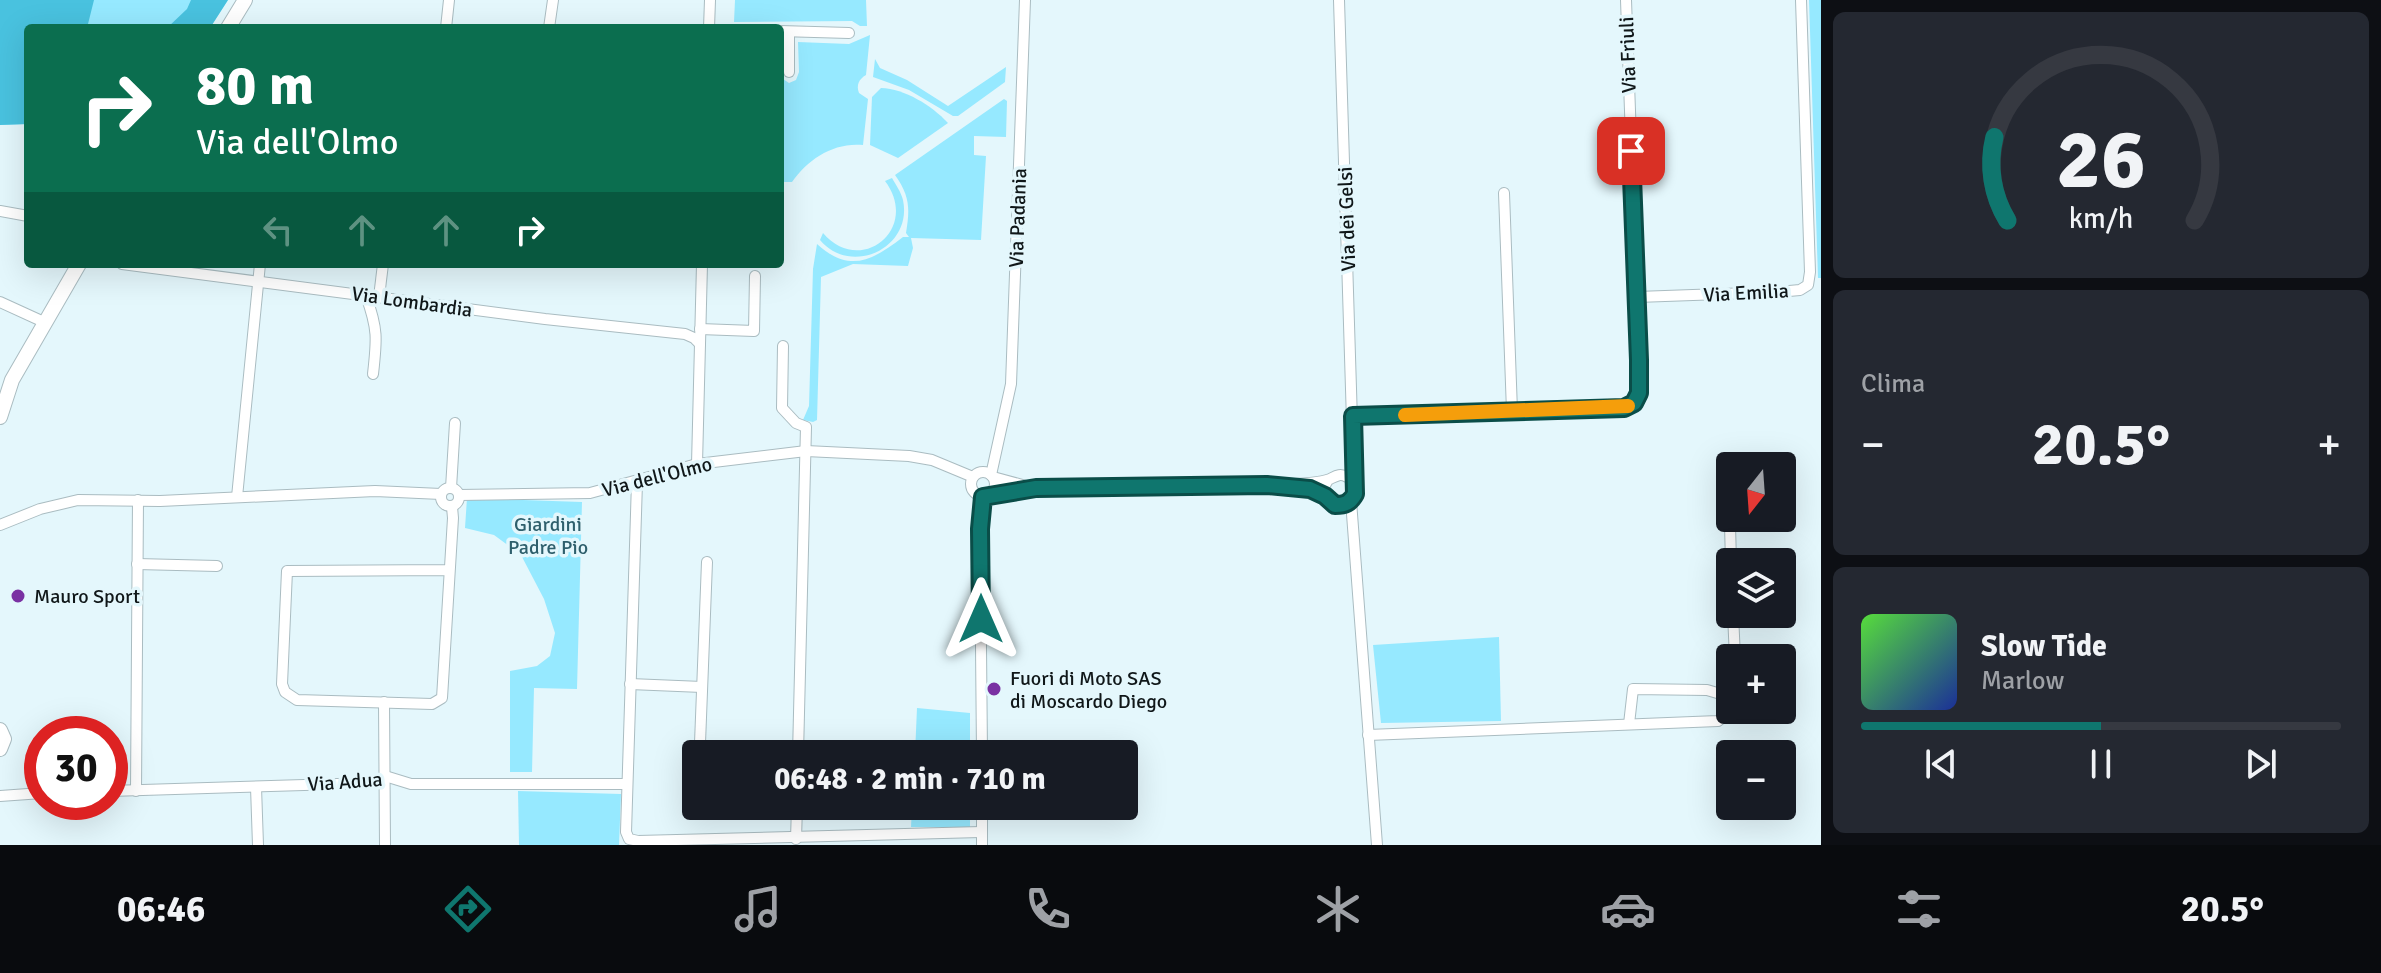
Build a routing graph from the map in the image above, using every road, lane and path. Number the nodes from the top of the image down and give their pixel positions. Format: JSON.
{"nodes":[{"id":1,"x":245,"y":0,"type":"edge"},
{"id":2,"x":449,"y":0,"type":"edge"},
{"id":3,"x":553,"y":0,"type":"edge"},
{"id":4,"x":710,"y":0,"type":"edge"},
{"id":5,"x":1025,"y":0,"type":"edge"},
{"id":6,"x":1339,"y":0,"type":"edge"},
{"id":7,"x":1626,"y":0,"type":"edge"},
{"id":8,"x":1801,"y":0,"type":"edge"},
{"id":9,"x":230,"y":24,"type":"edge"},
{"id":10,"x":446,"y":24,"type":"edge"},
{"id":11,"x":550,"y":24,"type":"edge"},
{"id":12,"x":709,"y":24,"type":"edge"},
{"id":13,"x":784,"y":32,"type":"edge"},
{"id":14,"x":849,"y":33,"type":"dead end"},
{"id":15,"x":789,"y":72,"type":"dead end"},
{"id":16,"x":1504,"y":193,"type":"dead end"},
{"id":17,"x":0,"y":211,"type":"edge"},
{"id":18,"x":24,"y":215,"type":"edge"},
{"id":19,"x":72,"y":268,"type":"edge"},
{"id":20,"x":77,"y":268,"type":"edge"},
{"id":21,"x":168,"y":268,"type":"edge"},
{"id":22,"x":260,"y":268,"type":"edge"},
{"id":23,"x":383,"y":268,"type":"edge"},
{"id":24,"x":702,"y":268,"type":"edge"},
{"id":25,"x":755,"y":276,"type":"dead end"},
{"id":26,"x":70,"y":281,"type":"junction"},
{"id":27,"x":258,"y":281,"type":"junction"},
{"id":28,"x":366,"y":296,"type":"junction"},
{"id":29,"x":379,"y":297,"type":"junction"},
{"id":30,"x":1637,"y":297,"type":"junction"},
{"id":31,"x":0,"y":302,"type":"edge"},
{"id":32,"x":46,"y":323,"type":"junction"},
{"id":33,"x":700,"y":329,"type":"junction"},
{"id":34,"x":700,"y":344,"type":"junction"},
{"id":35,"x":783,"y":346,"type":"dead end"},
{"id":36,"x":373,"y":374,"type":"dead end"},
{"id":37,"x":3,"y":395,"type":"edge"},
{"id":38,"x":1512,"y":411,"type":"junction"},
{"id":39,"x":1353,"y":416,"type":"junction"},
{"id":40,"x":0,"y":417,"type":"edge"},
{"id":41,"x":455,"y":423,"type":"dead end"},
{"id":42,"x":1000,"y":434,"type":"junction"},
{"id":43,"x":1354,"y":439,"type":"junction"},
{"id":44,"x":806,"y":451,"type":"junction"},
{"id":45,"x":697,"y":464,"type":"junction"},
{"id":46,"x":949,"y":466,"type":"junction"},
{"id":47,"x":975,"y":475,"type":"junction"},
{"id":48,"x":1340,"y":475,"type":"junction"},
{"id":49,"x":992,"y":476,"type":"junction"},
{"id":50,"x":1328,"y":480,"type":"junction"},
{"id":51,"x":637,"y":482,"type":"junction"},
{"id":52,"x":1267,"y":485,"type":"junction"},
{"id":53,"x":1354,"y":486,"type":"junction"},
{"id":54,"x":1036,"y":488,"type":"junction"},
{"id":55,"x":451,"y":492,"type":"junction"},
{"id":56,"x":980,"y":494,"type":"junction"},
{"id":57,"x":1325,"y":496,"type":"junction"},
{"id":58,"x":237,"y":497,"type":"junction"},
{"id":59,"x":138,"y":500,"type":"junction"},
{"id":60,"x":1351,"y":501,"type":"junction"},
{"id":61,"x":1335,"y":505,"type":"junction"},
{"id":62,"x":452,"y":507,"type":"junction"},
{"id":63,"x":0,"y":525,"type":"edge"},
{"id":64,"x":1355,"y":532,"type":"junction"},
{"id":65,"x":707,"y":562,"type":"dead end"},
{"id":66,"x":137,"y":564,"type":"junction"},
{"id":67,"x":217,"y":566,"type":"dead end"},
{"id":68,"x":449,"y":570,"type":"junction"},
{"id":69,"x":630,"y":684,"type":"junction"},
{"id":70,"x":702,"y":687,"type":"junction"},
{"id":71,"x":1716,"y":690,"type":"edge"},
{"id":72,"x":384,"y":702,"type":"junction"},
{"id":73,"x":1716,"y":721,"type":"edge"},
{"id":74,"x":1629,"y":724,"type":"junction"},
{"id":75,"x":0,"y":730,"type":"edge"},
{"id":76,"x":1368,"y":735,"type":"junction"},
{"id":77,"x":701,"y":740,"type":"edge"},
{"id":78,"x":798,"y":740,"type":"edge"},
{"id":79,"x":982,"y":740,"type":"edge"},
{"id":80,"x":0,"y":749,"type":"edge"},
{"id":81,"x":385,"y":776,"type":"junction"},
{"id":82,"x":627,"y":784,"type":"junction"},
{"id":83,"x":256,"y":787,"type":"junction"},
{"id":84,"x":128,"y":791,"type":"edge"},
{"id":85,"x":136,"y":791,"type":"junction"},
{"id":86,"x":24,"y":794,"type":"edge"},
{"id":87,"x":0,"y":796,"type":"edge"},
{"id":88,"x":797,"y":820,"type":"edge"},
{"id":89,"x":981,"y":820,"type":"edge"},
{"id":90,"x":981,"y":832,"type":"junction"},
{"id":91,"x":796,"y":839,"type":"junction"},
{"id":92,"x":880,"y":840,"type":"edge"},
{"id":93,"x":258,"y":845,"type":"edge"},
{"id":94,"x":385,"y":845,"type":"edge"},
{"id":95,"x":982,"y":845,"type":"edge"},
{"id":96,"x":1377,"y":845,"type":"edge"}],
"edges":[{"from":1,"to":9,"type":"main road"},
{"from":2,"to":10,"type":"street"},
{"from":3,"to":11,"type":"street"},
{"from":4,"to":12,"type":"street"},
{"from":5,"to":42,"type":"street","name":"Via Padania"},
{"from":6,"to":39,"type":"street","name":"Via dei Gelsi"},
{"from":7,"to":30,"type":"street","name":"Via Friuli"},
{"from":8,"to":30,"type":"street","name":"Via Emilia"},
{"from":13,"to":14,"type":"street"},
{"from":13,"to":15,"type":"street"},
{"from":16,"to":38,"type":"street"},
{"from":17,"to":18,"type":"street"},
{"from":19,"to":26,"type":"main road"},
{"from":20,"to":26,"type":"main road"},
{"from":21,"to":27,"type":"street","name":"Via Lombardia"},
{"from":22,"to":27,"type":"street"},
{"from":23,"to":29,"type":"street"},
{"from":24,"to":33,"type":"street"},
{"from":25,"to":33,"type":"street"},
{"from":26,"to":32,"type":"main road"},
{"from":27,"to":28,"type":"street","name":"Via Lombardia"},
{"from":27,"to":58,"type":"street"},
{"from":28,"to":29,"type":"street","name":"Via Lombardia"},
{"from":28,"to":36,"type":"street"},
{"from":29,"to":34,"type":"street","name":"Via Lombardia"},
{"from":30,"to":38,"type":"street","name":"Via Friuli"},
{"from":31,"to":32,"type":"street"},
{"from":32,"to":37,"type":"main road"},
{"from":33,"to":34,"type":"street"},
{"from":34,"to":45,"type":"street"},
{"from":35,"to":44,"type":"street"},
{"from":37,"to":40,"type":"main road"},
{"from":38,"to":39,"type":"street","name":"Via Friuli"},
{"from":39,"to":43,"type":"street","name":"Via dei Gelsi"},
{"from":41,"to":55,"type":"street"},
{"from":42,"to":47,"type":"street","name":"Via Padania"},
{"from":42,"to":49,"type":"street","name":"Via Padania"},
{"from":43,"to":48,"type":"street"},
{"from":43,"to":53,"type":"street","name":"Via dei Gelsi"},
{"from":44,"to":45,"type":"street","name":"Via dell'Olmo"},
{"from":44,"to":46,"type":"street","name":"Via dell'Olmo"},
{"from":44,"to":78,"type":"street"},
{"from":45,"to":51,"type":"street","name":"Via dell'Olmo"},
{"from":46,"to":47,"type":"street","name":"Via dell'Olmo"},
{"from":46,"to":56,"type":"street"},
{"from":47,"to":49,"type":"street","name":"Via dell'Olmo"},
{"from":47,"to":56,"type":"street"},
{"from":48,"to":50,"type":"street"},
{"from":48,"to":53,"type":"street"},
{"from":49,"to":54,"type":"street"},
{"from":49,"to":56,"type":"street","name":"Via Padania"},
{"from":50,"to":52,"type":"street"},
{"from":50,"to":57,"type":"street"},
{"from":51,"to":55,"type":"street","name":"Via dell'Olmo"},
{"from":51,"to":69,"type":"street"},
{"from":52,"to":54,"type":"street"},
{"from":52,"to":57,"type":"street"},
{"from":53,"to":60,"type":"street"},
{"from":54,"to":56,"type":"street"},
{"from":55,"to":58,"type":"street","name":"Via dell'Olmo"},
{"from":55,"to":62,"type":"street"},
{"from":55,"to":62,"type":"street"},
{"from":56,"to":79,"type":"street"},
{"from":57,"to":61,"type":"street"},
{"from":58,"to":59,"type":"street","name":"Via dell'Olmo"},
{"from":59,"to":63,"type":"street","name":"Via dell'Olmo"},
{"from":59,"to":66,"type":"street"},
{"from":60,"to":61,"type":"street"},
{"from":60,"to":64,"type":"street"},
{"from":61,"to":64,"type":"street"},
{"from":62,"to":68,"type":"street"},
{"from":64,"to":76,"type":"street"},
{"from":65,"to":70,"type":"street"},
{"from":66,"to":67,"type":"street"},
{"from":66,"to":85,"type":"street"},
{"from":68,"to":72,"type":"street"},
{"from":68,"to":72,"type":"street"},
{"from":69,"to":70,"type":"street"},
{"from":69,"to":82,"type":"street"},
{"from":70,"to":77,"type":"street"},
{"from":71,"to":74,"type":"street"},
{"from":72,"to":81,"type":"street"},
{"from":73,"to":74,"type":"street"},
{"from":74,"to":76,"type":"street"},
{"from":75,"to":80,"type":"main road"},
{"from":76,"to":96,"type":"street"},
{"from":81,"to":82,"type":"street","name":"Via Adua"},
{"from":81,"to":83,"type":"street","name":"Via Adua"},
{"from":81,"to":94,"type":"street"},
{"from":82,"to":91,"type":"street"},
{"from":83,"to":85,"type":"street","name":"Via Adua"},
{"from":83,"to":93,"type":"street"},
{"from":84,"to":85,"type":"street","name":"Via Adua"},
{"from":86,"to":87,"type":"street"},
{"from":88,"to":91,"type":"street"},
{"from":89,"to":90,"type":"street"},
{"from":90,"to":92,"type":"street"},
{"from":90,"to":95,"type":"street"},
{"from":91,"to":92,"type":"street"}]}
